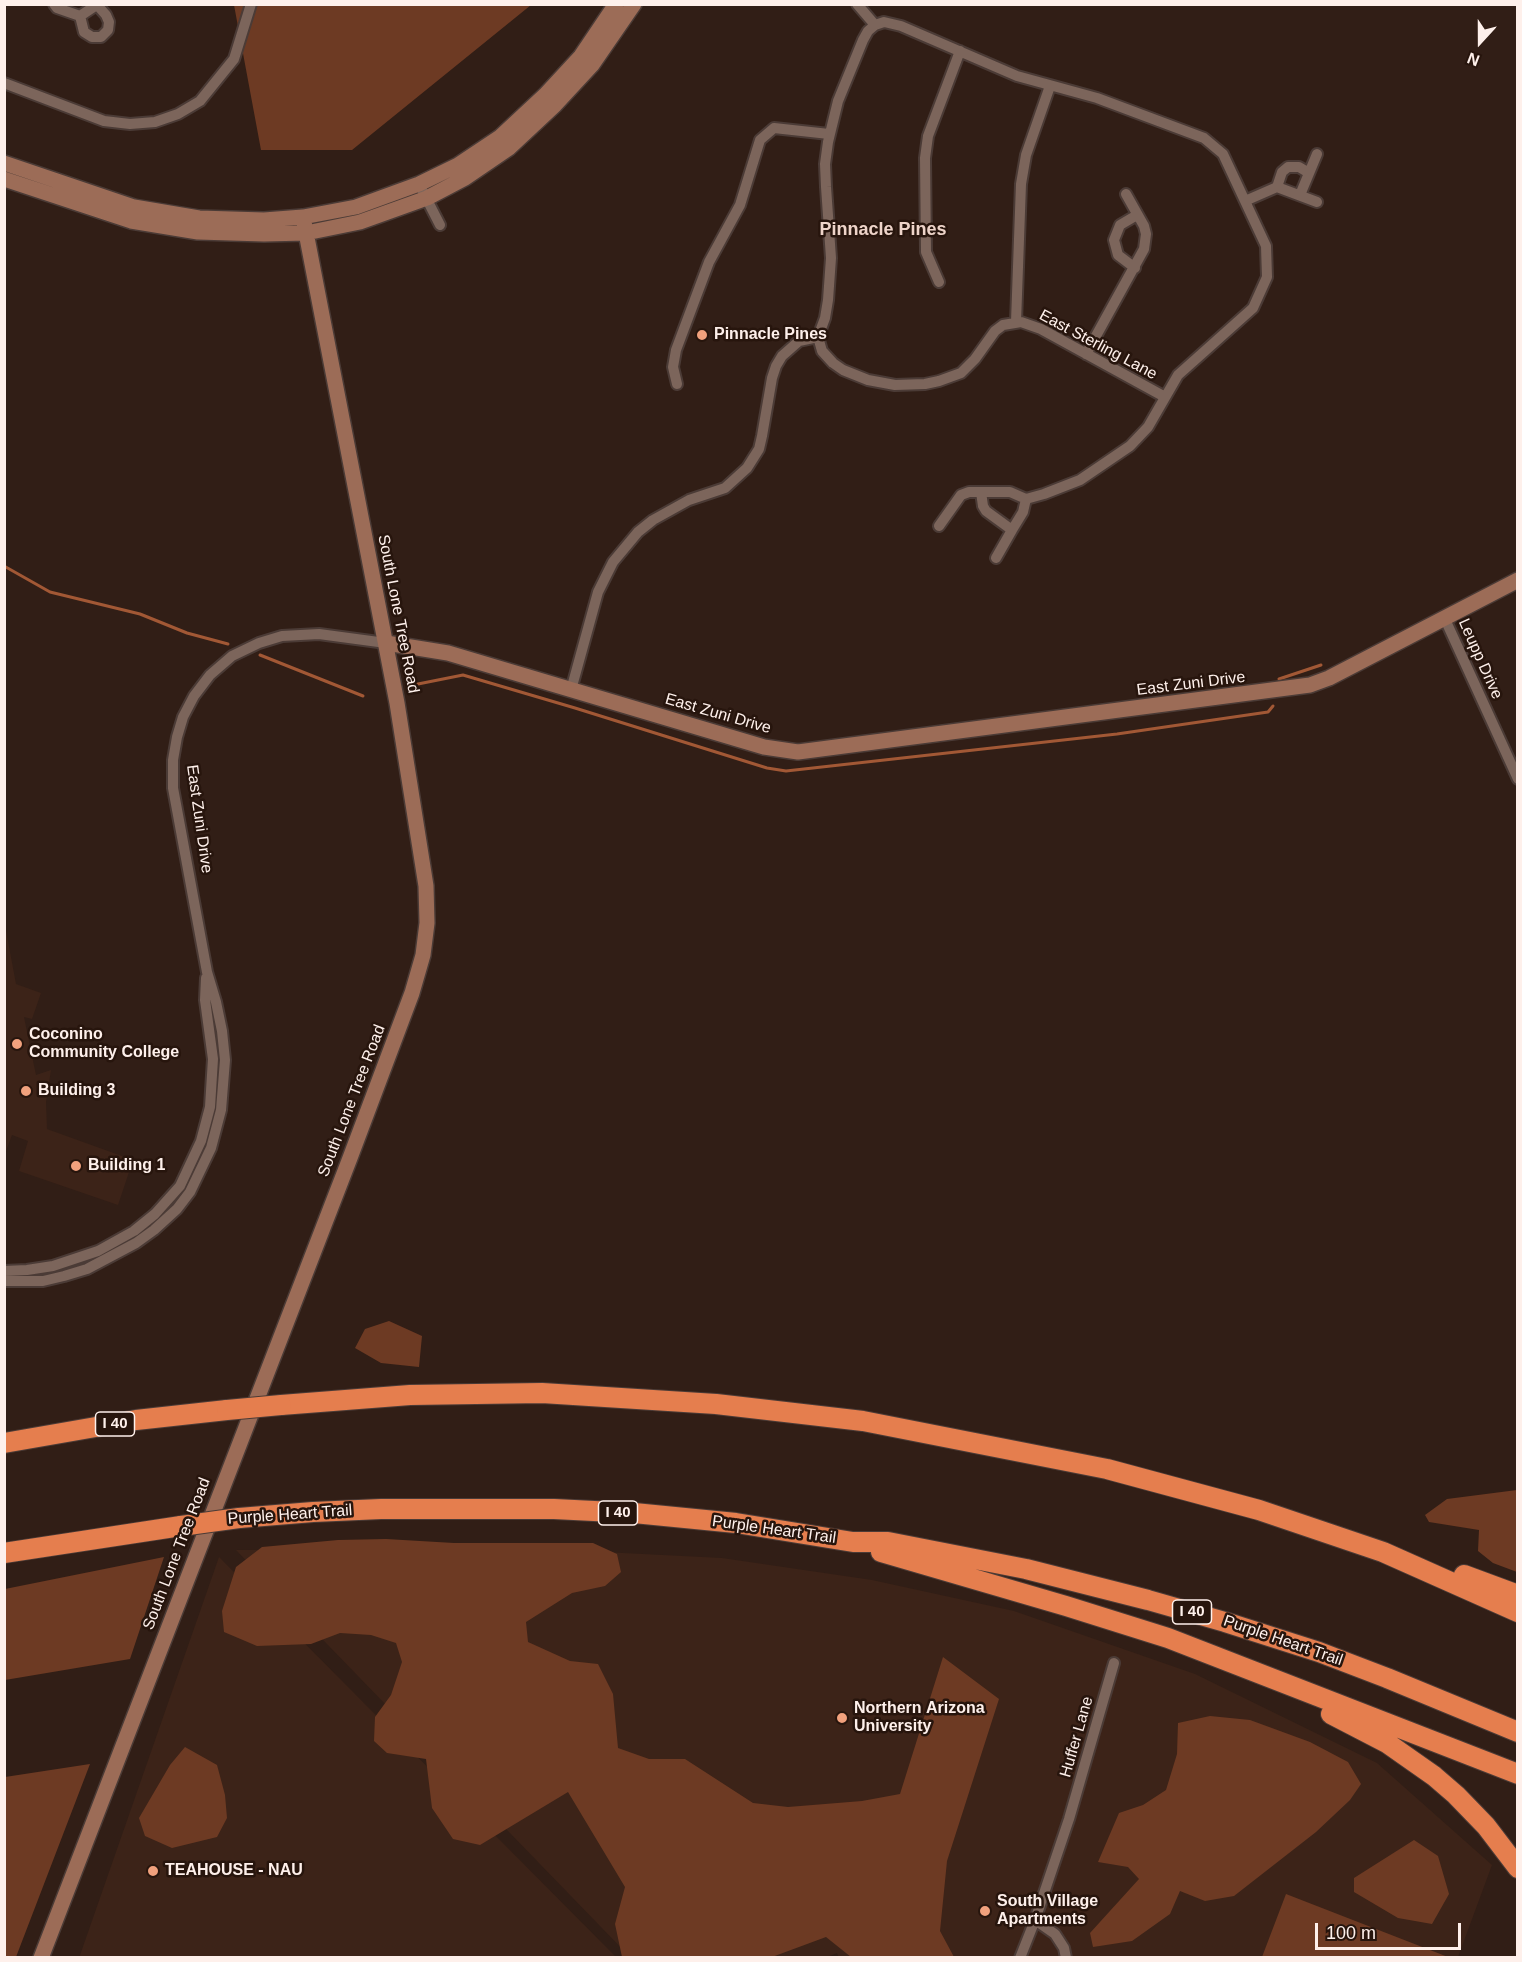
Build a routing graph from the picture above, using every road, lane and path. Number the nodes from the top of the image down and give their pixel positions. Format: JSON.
{"nodes":[{"id":1,"x":54,"y":4,"type":"edge"},
{"id":2,"x":251,"y":4,"type":"edge"},
{"id":3,"x":616,"y":4,"type":"edge"},
{"id":4,"x":634,"y":4,"type":"edge"},
{"id":5,"x":857,"y":4,"type":"edge"},
{"id":6,"x":98,"y":5,"type":"edge"},
{"id":7,"x":80,"y":16,"type":"junction"},
{"id":8,"x":875,"y":25,"type":"junction"},
{"id":9,"x":960,"y":51,"type":"junction"},
{"id":10,"x":4,"y":83,"type":"edge"},
{"id":11,"x":1050,"y":86,"type":"junction"},
{"id":12,"x":829,"y":134,"type":"junction"},
{"id":13,"x":1317,"y":154,"type":"dead end"},
{"id":14,"x":4,"y":163,"type":"edge"},
{"id":15,"x":1309,"y":173,"type":"junction"},
{"id":16,"x":4,"y":179,"type":"edge"},
{"id":17,"x":419,"y":184,"type":"junction"},
{"id":18,"x":1277,"y":187,"type":"junction"},
{"id":19,"x":1126,"y":194,"type":"dead end"},
{"id":20,"x":1300,"y":195,"type":"junction"},
{"id":21,"x":427,"y":198,"type":"junction"},
{"id":22,"x":1245,"y":201,"type":"junction"},
{"id":23,"x":1317,"y":202,"type":"dead end"},
{"id":24,"x":1137,"y":215,"type":"junction"},
{"id":25,"x":303,"y":217,"type":"junction"},
{"id":26,"x":440,"y":225,"type":"dead end"},
{"id":27,"x":306,"y":233,"type":"junction"},
{"id":28,"x":1135,"y":268,"type":"junction"},
{"id":29,"x":939,"y":282,"type":"dead end"},
{"id":30,"x":1016,"y":322,"type":"junction"},
{"id":31,"x":818,"y":337,"type":"junction"},
{"id":32,"x":1086,"y":354,"type":"junction"},
{"id":33,"x":677,"y":384,"type":"dead end"},
{"id":34,"x":1165,"y":398,"type":"junction"},
{"id":35,"x":981,"y":492,"type":"junction"},
{"id":36,"x":1026,"y":499,"type":"junction"},
{"id":37,"x":939,"y":526,"type":"dead end"},
{"id":38,"x":1012,"y":530,"type":"junction"},
{"id":39,"x":996,"y":558,"type":"dead end"},
{"id":40,"x":1518,"y":580,"type":"edge"},
{"id":41,"x":1444,"y":617,"type":"junction"},
{"id":42,"x":386,"y":643,"type":"junction"},
{"id":43,"x":571,"y":690,"type":"junction"},
{"id":44,"x":1518,"y":779,"type":"edge"},
{"id":45,"x":207,"y":972,"type":"junction"},
{"id":46,"x":4,"y":1271,"type":"edge"},
{"id":47,"x":4,"y":1281,"type":"edge"},
{"id":48,"x":4,"y":1443,"type":"edge"},
{"id":49,"x":853,"y":1542,"type":"junction"},
{"id":50,"x":1383,"y":1552,"type":"junction"},
{"id":51,"x":4,"y":1553,"type":"edge"},
{"id":52,"x":1518,"y":1595,"type":"edge"},
{"id":53,"x":1518,"y":1612,"type":"edge"},
{"id":54,"x":1114,"y":1663,"type":"dead end"},
{"id":55,"x":1236,"y":1665,"type":"junction"},
{"id":56,"x":1518,"y":1732,"type":"edge"},
{"id":57,"x":1518,"y":1774,"type":"edge"},
{"id":58,"x":1518,"y":1868,"type":"edge"},
{"id":59,"x":1035,"y":1920,"type":"junction"},
{"id":60,"x":41,"y":1958,"type":"edge"},
{"id":61,"x":1020,"y":1958,"type":"edge"},
{"id":62,"x":1066,"y":1958,"type":"edge"}],
"edges":[{"from":1,"to":7,"type":"street"},
{"from":2,"to":10,"type":"street"},
{"from":3,"to":17,"type":"main road"},
{"from":4,"to":21,"type":"main road"},
{"from":5,"to":8,"type":"street"},
{"from":6,"to":7,"type":"street"},
{"from":6,"to":7,"type":"street"},
{"from":8,"to":9,"type":"street"},
{"from":8,"to":12,"type":"street"},
{"from":9,"to":11,"type":"street"},
{"from":9,"to":29,"type":"street"},
{"from":11,"to":22,"type":"street"},
{"from":11,"to":30,"type":"street"},
{"from":12,"to":31,"type":"street"},
{"from":12,"to":33,"type":"street"},
{"from":13,"to":15,"type":"street"},
{"from":14,"to":25,"type":"main road"},
{"from":15,"to":18,"type":"street"},
{"from":15,"to":20,"type":"street"},
{"from":16,"to":27,"type":"main road"},
{"from":17,"to":21,"type":"street"},
{"from":17,"to":25,"type":"main road"},
{"from":18,"to":20,"type":"street"},
{"from":18,"to":22,"type":"street"},
{"from":19,"to":24,"type":"street"},
{"from":20,"to":23,"type":"street"},
{"from":21,"to":26,"type":"street"},
{"from":21,"to":27,"type":"main road"},
{"from":22,"to":34,"type":"street"},
{"from":24,"to":28,"type":"street"},
{"from":24,"to":28,"type":"street"},
{"from":25,"to":27,"type":"main road","name":"South Lone Tree Road"},
{"from":27,"to":42,"type":"main road","name":"South Lone Tree Road"},
{"from":28,"to":32,"type":"street"},
{"from":30,"to":31,"type":"street","name":"East Sterling Lane"},
{"from":30,"to":32,"type":"street","name":"East Sterling Lane"},
{"from":31,"to":43,"type":"street"},
{"from":32,"to":34,"type":"street","name":"East Sterling Lane"},
{"from":34,"to":36,"type":"street"},
{"from":35,"to":36,"type":"street"},
{"from":35,"to":37,"type":"street"},
{"from":35,"to":38,"type":"street"},
{"from":36,"to":38,"type":"street"},
{"from":38,"to":39,"type":"street"},
{"from":40,"to":41,"type":"main road","name":"East Zuni Drive"},
{"from":41,"to":43,"type":"main road","name":"East Zuni Drive"},
{"from":41,"to":44,"type":"street","name":"Leupp Drive"},
{"from":42,"to":43,"type":"main road","name":"East Zuni Drive"},
{"from":42,"to":45,"type":"street","name":"East Zuni Drive"},
{"from":42,"to":60,"type":"main road","name":"South Lone Tree Road"},
{"from":45,"to":46,"type":"street","name":"East Zuni Drive"},
{"from":45,"to":47,"type":"street","name":"East Zuni Drive"},
{"from":48,"to":50,"type":"highway","number":"I 40","bridge":true},
{"from":49,"to":51,"type":"highway","name":"Purple Heart Trail","number":"I 40","bridge":true},
{"from":49,"to":55,"type":"highway"},
{"from":49,"to":56,"type":"highway","name":"Purple Heart Trail","number":"I 40"},
{"from":50,"to":52,"type":"highway"},
{"from":50,"to":53,"type":"highway","number":"I 40"},
{"from":54,"to":59,"type":"street","name":"Huffer Lane"},
{"from":55,"to":57,"type":"highway"},
{"from":55,"to":58,"type":"highway"},
{"from":59,"to":61,"type":"street","name":"Huffer Lane"},
{"from":59,"to":62,"type":"street"}]}
